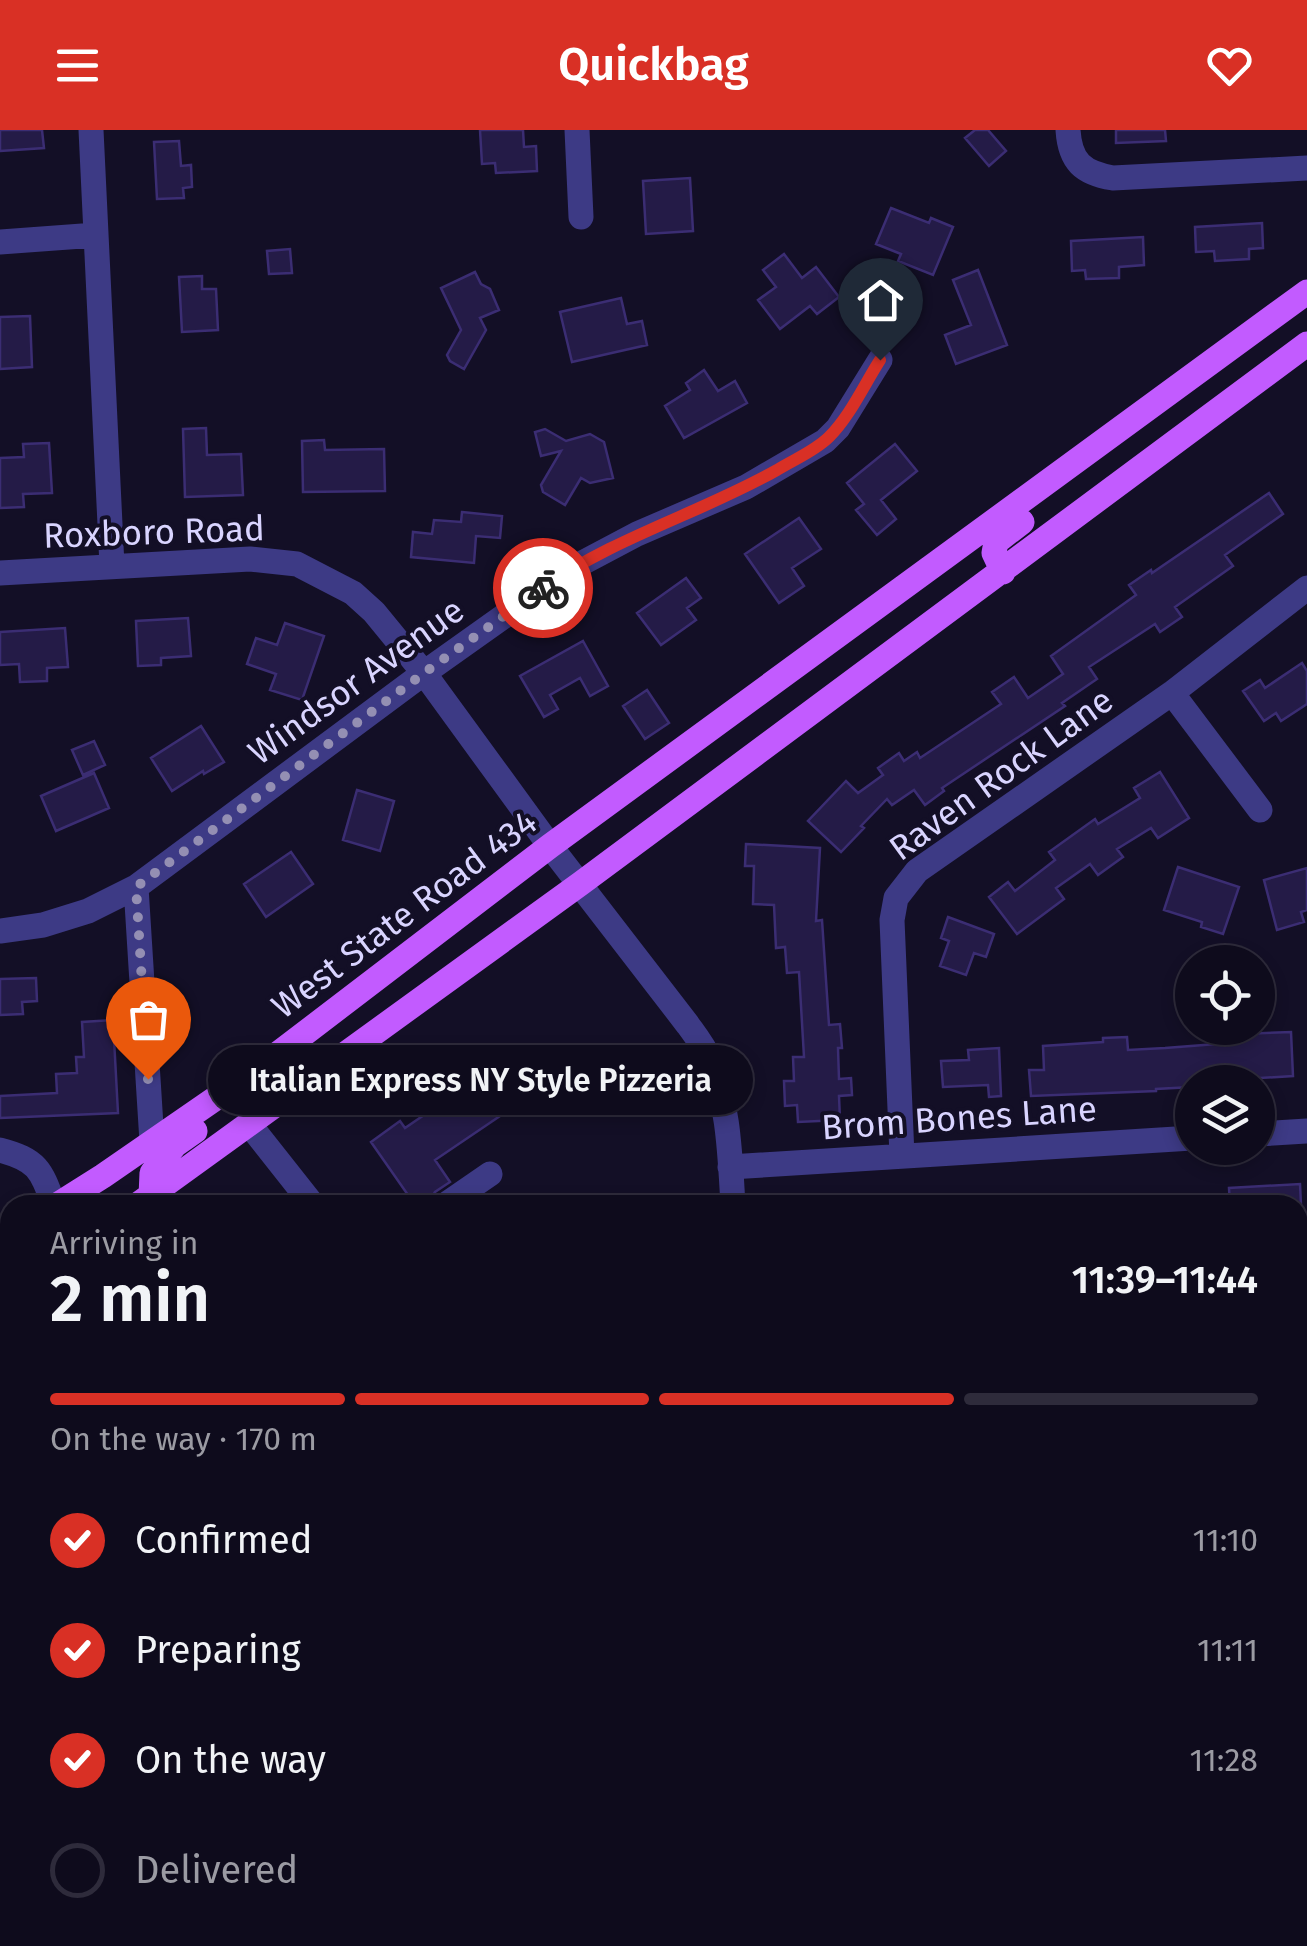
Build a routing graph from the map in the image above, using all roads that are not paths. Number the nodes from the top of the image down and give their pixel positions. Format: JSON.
{"nodes":[{"id":1,"x":92,"y":130,"type":"edge"},
{"id":2,"x":577,"y":130,"type":"edge"},
{"id":3,"x":1068,"y":130,"type":"edge"},
{"id":4,"x":1307,"y":168,"type":"edge"},
{"id":5,"x":580,"y":217,"type":"dead end"},
{"id":6,"x":96,"y":236,"type":"junction"},
{"id":7,"x":0,"y":242,"type":"edge"},
{"id":8,"x":1307,"y":292,"type":"edge"},
{"id":9,"x":1307,"y":344,"type":"edge"},
{"id":10,"x":880,"y":360,"type":"dead end"},
{"id":11,"x":1106,"y":439,"type":"junction"},
{"id":12,"x":112,"y":566,"type":"junction"},
{"id":13,"x":0,"y":572,"type":"edge"},
{"id":14,"x":1002,"y":572,"type":"junction"},
{"id":15,"x":1307,"y":588,"type":"edge"},
{"id":16,"x":424,"y":673,"type":"junction"},
{"id":17,"x":1172,"y":693,"type":"junction"},
{"id":18,"x":1260,"y":810,"type":"dead end"},
{"id":19,"x":550,"y":846,"type":"junction"},
{"id":20,"x":580,"y":884,"type":"junction"},
{"id":21,"x":136,"y":887,"type":"junction"},
{"id":22,"x":0,"y":931,"type":"edge"},
{"id":23,"x":258,"y":1069,"type":"junction"},
{"id":24,"x":249,"y":1124,"type":"junction"},
{"id":25,"x":1307,"y":1131,"type":"edge"},
{"id":26,"x":1275,"y":1133,"type":"edge"},
{"id":27,"x":1175,"y":1139,"type":"edge"},
{"id":28,"x":152,"y":1142,"type":"junction"},
{"id":29,"x":0,"y":1150,"type":"edge"},
{"id":30,"x":902,"y":1156,"type":"junction"},
{"id":31,"x":730,"y":1167,"type":"junction"},
{"id":32,"x":490,"y":1174,"type":"dead end"},
{"id":33,"x":51,"y":1195,"type":"edge"},
{"id":34,"x":70,"y":1195,"type":"edge"},
{"id":35,"x":147,"y":1195,"type":"edge"},
{"id":36,"x":155,"y":1195,"type":"edge"},
{"id":37,"x":305,"y":1195,"type":"edge"},
{"id":38,"x":460,"y":1195,"type":"edge"},
{"id":39,"x":732,"y":1195,"type":"edge"}],
"edges":[{"from":1,"to":6,"type":"street"},
{"from":2,"to":5,"type":"street"},
{"from":3,"to":4,"type":"street"},
{"from":6,"to":7,"type":"street"},
{"from":6,"to":12,"type":"street"},
{"from":8,"to":11,"type":"main road","name":"West State Road 434"},
{"from":9,"to":14,"type":"main road"},
{"from":10,"to":16,"type":"street","name":"Windsor Avenue"},
{"from":11,"to":14,"type":"main road"},
{"from":11,"to":19,"type":"main road","name":"West State Road 434"},
{"from":12,"to":13,"type":"street","name":"Roxboro Road"},
{"from":12,"to":16,"type":"street","name":"Roxboro Road"},
{"from":14,"to":20,"type":"main road"},
{"from":15,"to":17,"type":"street","name":"Raven Rock Lane"},
{"from":16,"to":19,"type":"street","name":"Roxboro Road"},
{"from":16,"to":21,"type":"street","name":"Windsor Avenue"},
{"from":17,"to":18,"type":"street"},
{"from":17,"to":30,"type":"street","name":"Raven Rock Lane"},
{"from":19,"to":20,"type":"street","name":"Roxboro Road"},
{"from":19,"to":23,"type":"main road","name":"West State Road 434"},
{"from":20,"to":24,"type":"main road"},
{"from":20,"to":31,"type":"street","name":"Roxboro Road"},
{"from":21,"to":22,"type":"street","name":"Windsor Avenue"},
{"from":21,"to":28,"type":"street"},
{"from":23,"to":28,"type":"main road","name":"West State Road 434"},
{"from":23,"to":35,"type":"main road"},
{"from":24,"to":36,"type":"main road"},
{"from":24,"to":37,"type":"street"},
{"from":25,"to":26,"type":"street"},
{"from":27,"to":30,"type":"street","name":"Brom Bones Lane"},
{"from":28,"to":34,"type":"main road","name":"West State Road 434"},
{"from":29,"to":33,"type":"street"},
{"from":30,"to":31,"type":"street","name":"Brom Bones Lane"},
{"from":31,"to":39,"type":"street","name":"Roxboro Road"},
{"from":32,"to":38,"type":"street"}]}
